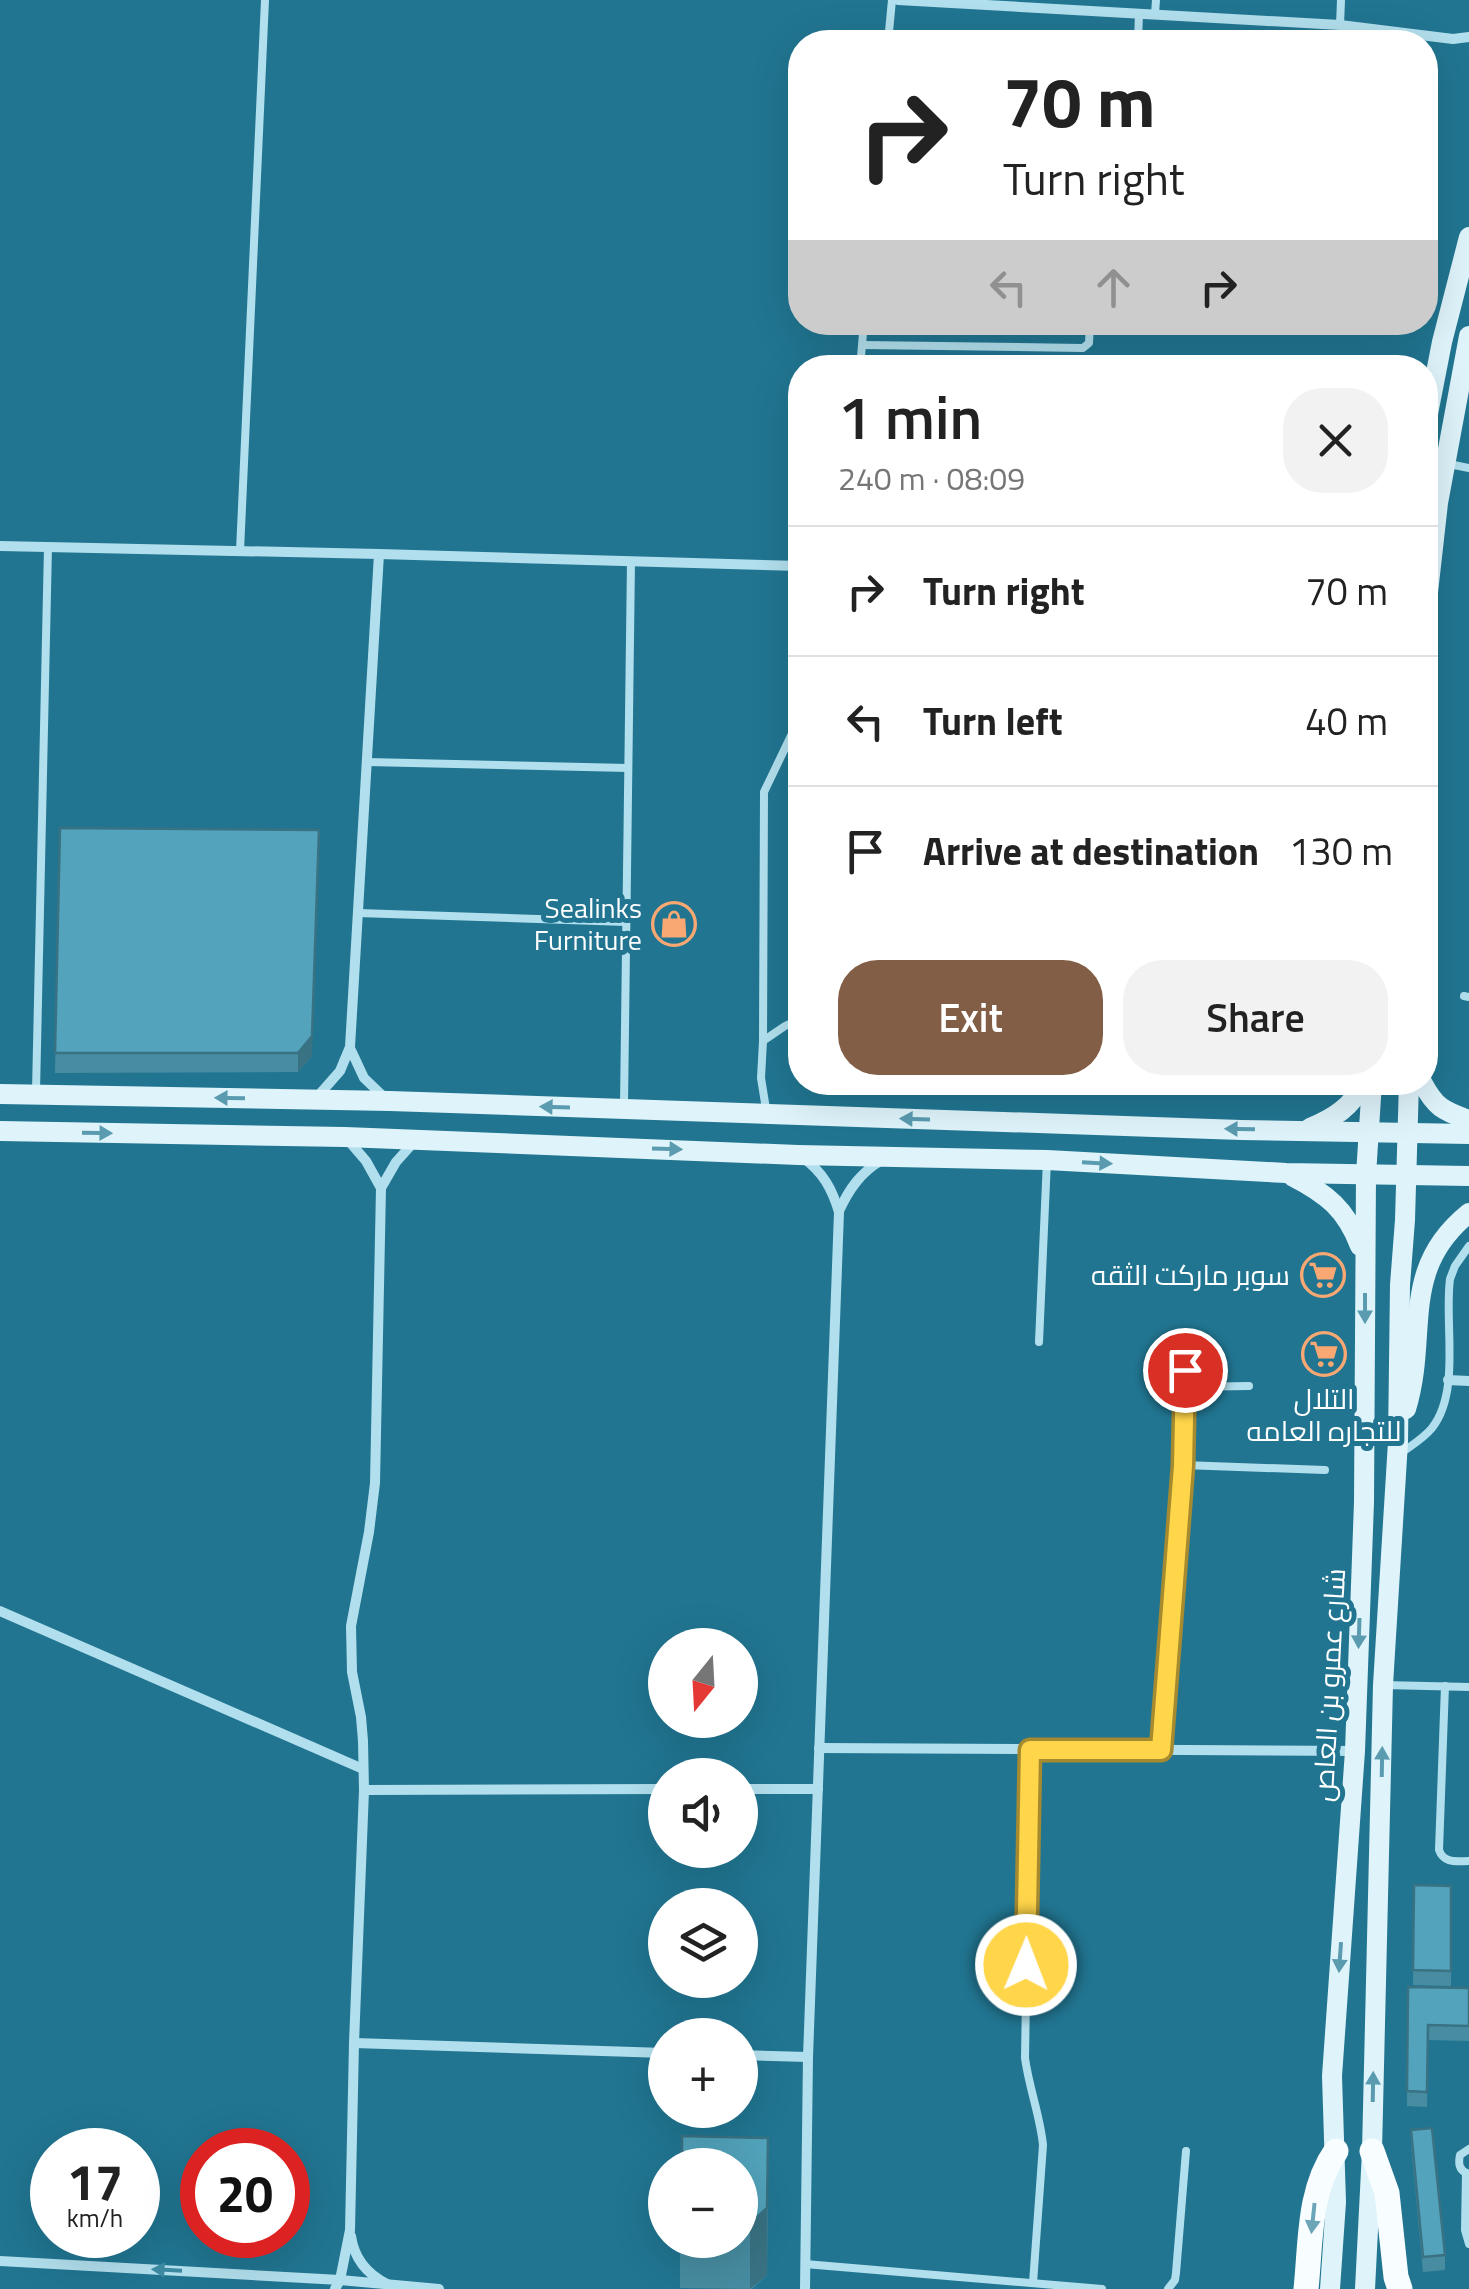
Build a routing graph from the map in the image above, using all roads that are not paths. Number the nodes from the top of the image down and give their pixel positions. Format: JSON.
{"nodes":[{"id":1,"x":265,"y":0,"type":"edge"},
{"id":2,"x":895,"y":0,"type":"edge"},
{"id":3,"x":1156,"y":0,"type":"edge"},
{"id":4,"x":1340,"y":0,"type":"edge"},
{"id":5,"x":1138,"y":13,"type":"junction"},
{"id":6,"x":1155,"y":14,"type":"junction"},
{"id":7,"x":1340,"y":25,"type":"junction"},
{"id":8,"x":890,"y":30,"type":"edge"},
{"id":9,"x":1138,"y":30,"type":"edge"},
{"id":10,"x":1380,"y":30,"type":"edge"},
{"id":11,"x":1438,"y":37,"type":"edge"},
{"id":12,"x":1469,"y":37,"type":"edge"},
{"id":13,"x":1452,"y":39,"type":"junction"},
{"id":14,"x":1469,"y":48,"type":"edge"},
{"id":15,"x":1469,"y":237,"type":"edge"},
{"id":16,"x":863,"y":335,"type":"edge"},
{"id":17,"x":1089,"y":335,"type":"edge"},
{"id":18,"x":1469,"y":336,"type":"edge"},
{"id":19,"x":862,"y":344,"type":"junction"},
{"id":20,"x":861,"y":355,"type":"edge"},
{"id":21,"x":1438,"y":362,"type":"edge"},
{"id":22,"x":1444,"y":464,"type":"junction"},
{"id":23,"x":1469,"y":468,"type":"edge"},
{"id":24,"x":1438,"y":513,"type":"edge"},
{"id":25,"x":0,"y":546,"type":"edge"},
{"id":26,"x":48,"y":547,"type":"junction"},
{"id":27,"x":240,"y":551,"type":"junction"},
{"id":28,"x":379,"y":554,"type":"junction"},
{"id":29,"x":631,"y":561,"type":"junction"},
{"id":30,"x":788,"y":566,"type":"edge"},
{"id":31,"x":788,"y":742,"type":"edge"},
{"id":32,"x":367,"y":762,"type":"junction"},
{"id":33,"x":628,"y":768,"type":"junction"},
{"id":34,"x":358,"y":912,"type":"junction"},
{"id":35,"x":626,"y":922,"type":"junction"},
{"id":36,"x":788,"y":1024,"type":"edge"},
{"id":37,"x":763,"y":1041,"type":"junction"},
{"id":38,"x":350,"y":1046,"type":"junction"},
{"id":39,"x":0,"y":1094,"type":"edge"},
{"id":40,"x":36,"y":1095,"type":"junction"},
{"id":41,"x":1357,"y":1095,"type":"edge"},
{"id":42,"x":1371,"y":1095,"type":"edge"},
{"id":43,"x":1408,"y":1095,"type":"edge"},
{"id":44,"x":1428,"y":1095,"type":"edge"},
{"id":45,"x":312,"y":1100,"type":"junction"},
{"id":46,"x":390,"y":1101,"type":"junction"},
{"id":47,"x":0,"y":1108,"type":"edge"},
{"id":48,"x":624,"y":1109,"type":"junction"},
{"id":49,"x":767,"y":1114,"type":"junction"},
{"id":50,"x":1469,"y":1120,"type":"edge"},
{"id":51,"x":1306,"y":1129,"type":"junction"},
{"id":52,"x":0,"y":1131,"type":"edge"},
{"id":53,"x":1368,"y":1132,"type":"junction"},
{"id":54,"x":1407,"y":1132,"type":"junction"},
{"id":55,"x":1469,"y":1134,"type":"edge"},
{"id":56,"x":345,"y":1138,"type":"junction"},
{"id":57,"x":417,"y":1140,"type":"junction"},
{"id":58,"x":798,"y":1154,"type":"junction"},
{"id":59,"x":890,"y":1156,"type":"junction"},
{"id":60,"x":1047,"y":1160,"type":"junction"},
{"id":61,"x":1286,"y":1173,"type":"junction"},
{"id":62,"x":1406,"y":1175,"type":"junction"},
{"id":63,"x":1366,"y":1176,"type":"junction"},
{"id":64,"x":1469,"y":1176,"type":"edge"},
{"id":65,"x":381,"y":1188,"type":"junction"},
{"id":66,"x":839,"y":1212,"type":"junction"},
{"id":67,"x":1469,"y":1213,"type":"edge"},
{"id":68,"x":1469,"y":1246,"type":"edge"},
{"id":69,"x":1366,"y":1260,"type":"junction"},
{"id":70,"x":1038,"y":1342,"type":"dead end"},
{"id":71,"x":1185,"y":1370,"type":"dead end"},
{"id":72,"x":1448,"y":1380,"type":"junction"},
{"id":73,"x":1469,"y":1381,"type":"edge"},
{"id":74,"x":1249,"y":1386,"type":"dead end"},
{"id":75,"x":1184,"y":1387,"type":"junction"},
{"id":76,"x":1398,"y":1430,"type":"junction"},
{"id":77,"x":1398,"y":1456,"type":"junction"},
{"id":78,"x":1183,"y":1466,"type":"junction"},
{"id":79,"x":1325,"y":1470,"type":"dead end"},
{"id":80,"x":0,"y":1611,"type":"edge"},
{"id":81,"x":1384,"y":1685,"type":"junction"},
{"id":82,"x":1445,"y":1686,"type":"junction"},
{"id":83,"x":1469,"y":1687,"type":"edge"},
{"id":84,"x":820,"y":1748,"type":"junction"},
{"id":85,"x":1030,"y":1750,"type":"junction"},
{"id":86,"x":1161,"y":1750,"type":"junction"},
{"id":87,"x":1355,"y":1751,"type":"junction"},
{"id":88,"x":363,"y":1768,"type":"junction"},
{"id":89,"x":758,"y":1789,"type":"edge"},
{"id":90,"x":818,"y":1789,"type":"junction"},
{"id":91,"x":364,"y":1790,"type":"junction"},
{"id":92,"x":648,"y":1790,"type":"edge"},
{"id":93,"x":1469,"y":1861,"type":"edge"},
{"id":94,"x":354,"y":2043,"type":"junction"},
{"id":95,"x":648,"y":2052,"type":"edge"},
{"id":96,"x":758,"y":2056,"type":"edge"},
{"id":97,"x":808,"y":2057,"type":"junction"},
{"id":98,"x":1469,"y":2149,"type":"edge"},
{"id":99,"x":1336,"y":2151,"type":"junction"},
{"id":100,"x":1372,"y":2151,"type":"junction"},
{"id":101,"x":1186,"y":2152,"type":"dead end"},
{"id":102,"x":1468,"y":2174,"type":"edge"},
{"id":103,"x":1467,"y":2210,"type":"edge"},
{"id":104,"x":350,"y":2230,"type":"junction"},
{"id":105,"x":1469,"y":2244,"type":"edge"},
{"id":106,"x":0,"y":2261,"type":"edge"},
{"id":107,"x":804,"y":2264,"type":"junction"},
{"id":108,"x":1033,"y":2283,"type":"junction"},
{"id":109,"x":338,"y":2284,"type":"edge"},
{"id":110,"x":803,"y":2285,"type":"edge"},
{"id":111,"x":392,"y":2286,"type":"junction"},
{"id":112,"x":439,"y":2289,"type":"edge"},
{"id":113,"x":1102,"y":2289,"type":"edge"},
{"id":114,"x":1168,"y":2289,"type":"edge"},
{"id":115,"x":1306,"y":2289,"type":"edge"},
{"id":116,"x":1330,"y":2289,"type":"edge"},
{"id":117,"x":1365,"y":2289,"type":"edge"},
{"id":118,"x":1400,"y":2289,"type":"edge"}],
"edges":[{"from":1,"to":27,"type":"lane"},
{"from":2,"to":5,"type":"street"},
{"from":2,"to":8,"type":"lane"},
{"from":3,"to":6,"type":"lane"},
{"from":4,"to":7,"type":"lane"},
{"from":5,"to":6,"type":"street"},
{"from":5,"to":9,"type":"lane"},
{"from":6,"to":7,"type":"street"},
{"from":7,"to":10,"type":"street"},
{"from":11,"to":13,"type":"street"},
{"from":12,"to":13,"type":"street"},
{"from":13,"to":14,"type":"street"},
{"from":15,"to":21,"type":"main road"},
{"from":16,"to":19,"type":"lane"},
{"from":17,"to":19,"type":"lane"},
{"from":18,"to":22,"type":"main road"},
{"from":19,"to":20,"type":"lane"},
{"from":22,"to":23,"type":"lane"},
{"from":22,"to":24,"type":"main road"},
{"from":25,"to":26,"type":"street"},
{"from":26,"to":27,"type":"street"},
{"from":26,"to":40,"type":"lane"},
{"from":27,"to":28,"type":"street"},
{"from":28,"to":29,"type":"street"},
{"from":28,"to":32,"type":"street"},
{"from":29,"to":30,"type":"street"},
{"from":29,"to":33,"type":"lane"},
{"from":31,"to":37,"type":"lane"},
{"from":32,"to":33,"type":"lane"},
{"from":32,"to":34,"type":"street"},
{"from":33,"to":35,"type":"lane"},
{"from":34,"to":35,"type":"lane"},
{"from":34,"to":38,"type":"street"},
{"from":35,"to":48,"type":"lane"},
{"from":36,"to":37,"type":"lane"},
{"from":37,"to":49,"type":"lane"},
{"from":38,"to":45,"type":"street"},
{"from":38,"to":46,"type":"street"},
{"from":39,"to":40,"type":"main road"},
{"from":45,"to":40,"type":"main road","one_way":true},
{"from":40,"to":47,"type":"main road"},
{"from":41,"to":51,"type":"main road"},
{"from":42,"to":53,"type":"main road","name":"شارع عمرو بن العاص"},
{"from":43,"to":54,"type":"main road","name":"شارع عمرو بن العاص"},
{"from":44,"to":50,"type":"main road"},
{"from":45,"to":46,"type":"main road"},
{"from":48,"to":46,"type":"main road","one_way":true},
{"from":48,"to":49,"type":"main road"},
{"from":51,"to":49,"type":"main road","one_way":true},
{"from":51,"to":53,"type":"main road"},
{"from":52,"to":56,"type":"main road","one_way":true},
{"from":53,"to":54,"type":"main road"},
{"from":53,"to":63,"type":"main road","name":"شارع عمرو بن العاص"},
{"from":54,"to":55,"type":"main road"},
{"from":54,"to":62,"type":"main road","name":"شارع عمرو بن العاص"},
{"from":56,"to":57,"type":"main road"},
{"from":56,"to":65,"type":"street"},
{"from":57,"to":58,"type":"main road","one_way":true},
{"from":57,"to":65,"type":"street"},
{"from":58,"to":59,"type":"main road"},
{"from":58,"to":66,"type":"street"},
{"from":59,"to":60,"type":"main road"},
{"from":59,"to":66,"type":"street"},
{"from":60,"to":61,"type":"main road","one_way":true},
{"from":60,"to":70,"type":"lane"},
{"from":61,"to":63,"type":"main road"},
{"from":61,"to":69,"type":"main road"},
{"from":62,"to":63,"type":"main road"},
{"from":62,"to":64,"type":"main road"},
{"from":62,"to":76,"type":"main road","name":"شارع عمرو بن العاص"},
{"from":63,"to":69,"type":"main road","name":"شارع عمرو بن العاص"},
{"from":65,"to":88,"type":"street"},
{"from":66,"to":84,"type":"street"},
{"from":67,"to":76,"type":"main road"},
{"from":68,"to":72,"type":"lane"},
{"from":69,"to":87,"type":"main road","name":"شارع عمرو بن العاص","one_way":true},
{"from":71,"to":75,"type":"lane"},
{"from":72,"to":73,"type":"street"},
{"from":72,"to":77,"type":"lane"},
{"from":74,"to":75,"type":"lane"},
{"from":75,"to":78,"type":"lane"},
{"from":76,"to":77,"type":"main road","name":"شارع عمرو بن العاص"},
{"from":77,"to":81,"type":"main road","name":"شارع عمرو بن العاص"},
{"from":78,"to":79,"type":"lane"},
{"from":78,"to":86,"type":"lane"},
{"from":80,"to":88,"type":"street"},
{"from":81,"to":82,"type":"lane"},
{"from":100,"to":81,"type":"main road","name":"شارع عمرو بن العاص","one_way":true},
{"from":82,"to":83,"type":"lane"},
{"from":82,"to":93,"type":"lane"},
{"from":84,"to":85,"type":"street"},
{"from":84,"to":90,"type":"street"},
{"from":85,"to":86,"type":"street"},
{"from":85,"to":108,"type":"lane"},
{"from":86,"to":87,"type":"street"},
{"from":87,"to":99,"type":"main road","name":"شارع عمرو بن العاص","one_way":true},
{"from":88,"to":91,"type":"street"},
{"from":89,"to":90,"type":"street"},
{"from":90,"to":97,"type":"street"},
{"from":91,"to":92,"type":"street"},
{"from":91,"to":94,"type":"street"},
{"from":94,"to":95,"type":"street"},
{"from":94,"to":104,"type":"street"},
{"from":96,"to":97,"type":"street"},
{"from":97,"to":107,"type":"street"},
{"from":98,"to":102,"type":"lane"},
{"from":99,"to":115,"type":"main road","one_way":true},
{"from":99,"to":116,"type":"main road","name":"شارع عمرو بن العاص"},
{"from":100,"to":117,"type":"main road","name":"شارع عمرو بن العاص"},
{"from":100,"to":118,"type":"main road"},
{"from":101,"to":114,"type":"lane"},
{"from":102,"to":103,"type":"lane"},
{"from":103,"to":105,"type":"lane"},
{"from":104,"to":109,"type":"street"},
{"from":104,"to":111,"type":"street"},
{"from":109,"to":106,"type":"street","one_way":true},
{"from":107,"to":108,"type":"lane"},
{"from":107,"to":110,"type":"street"},
{"from":108,"to":113,"type":"lane"},
{"from":109,"to":111,"type":"street"},
{"from":111,"to":112,"type":"street"}]}
